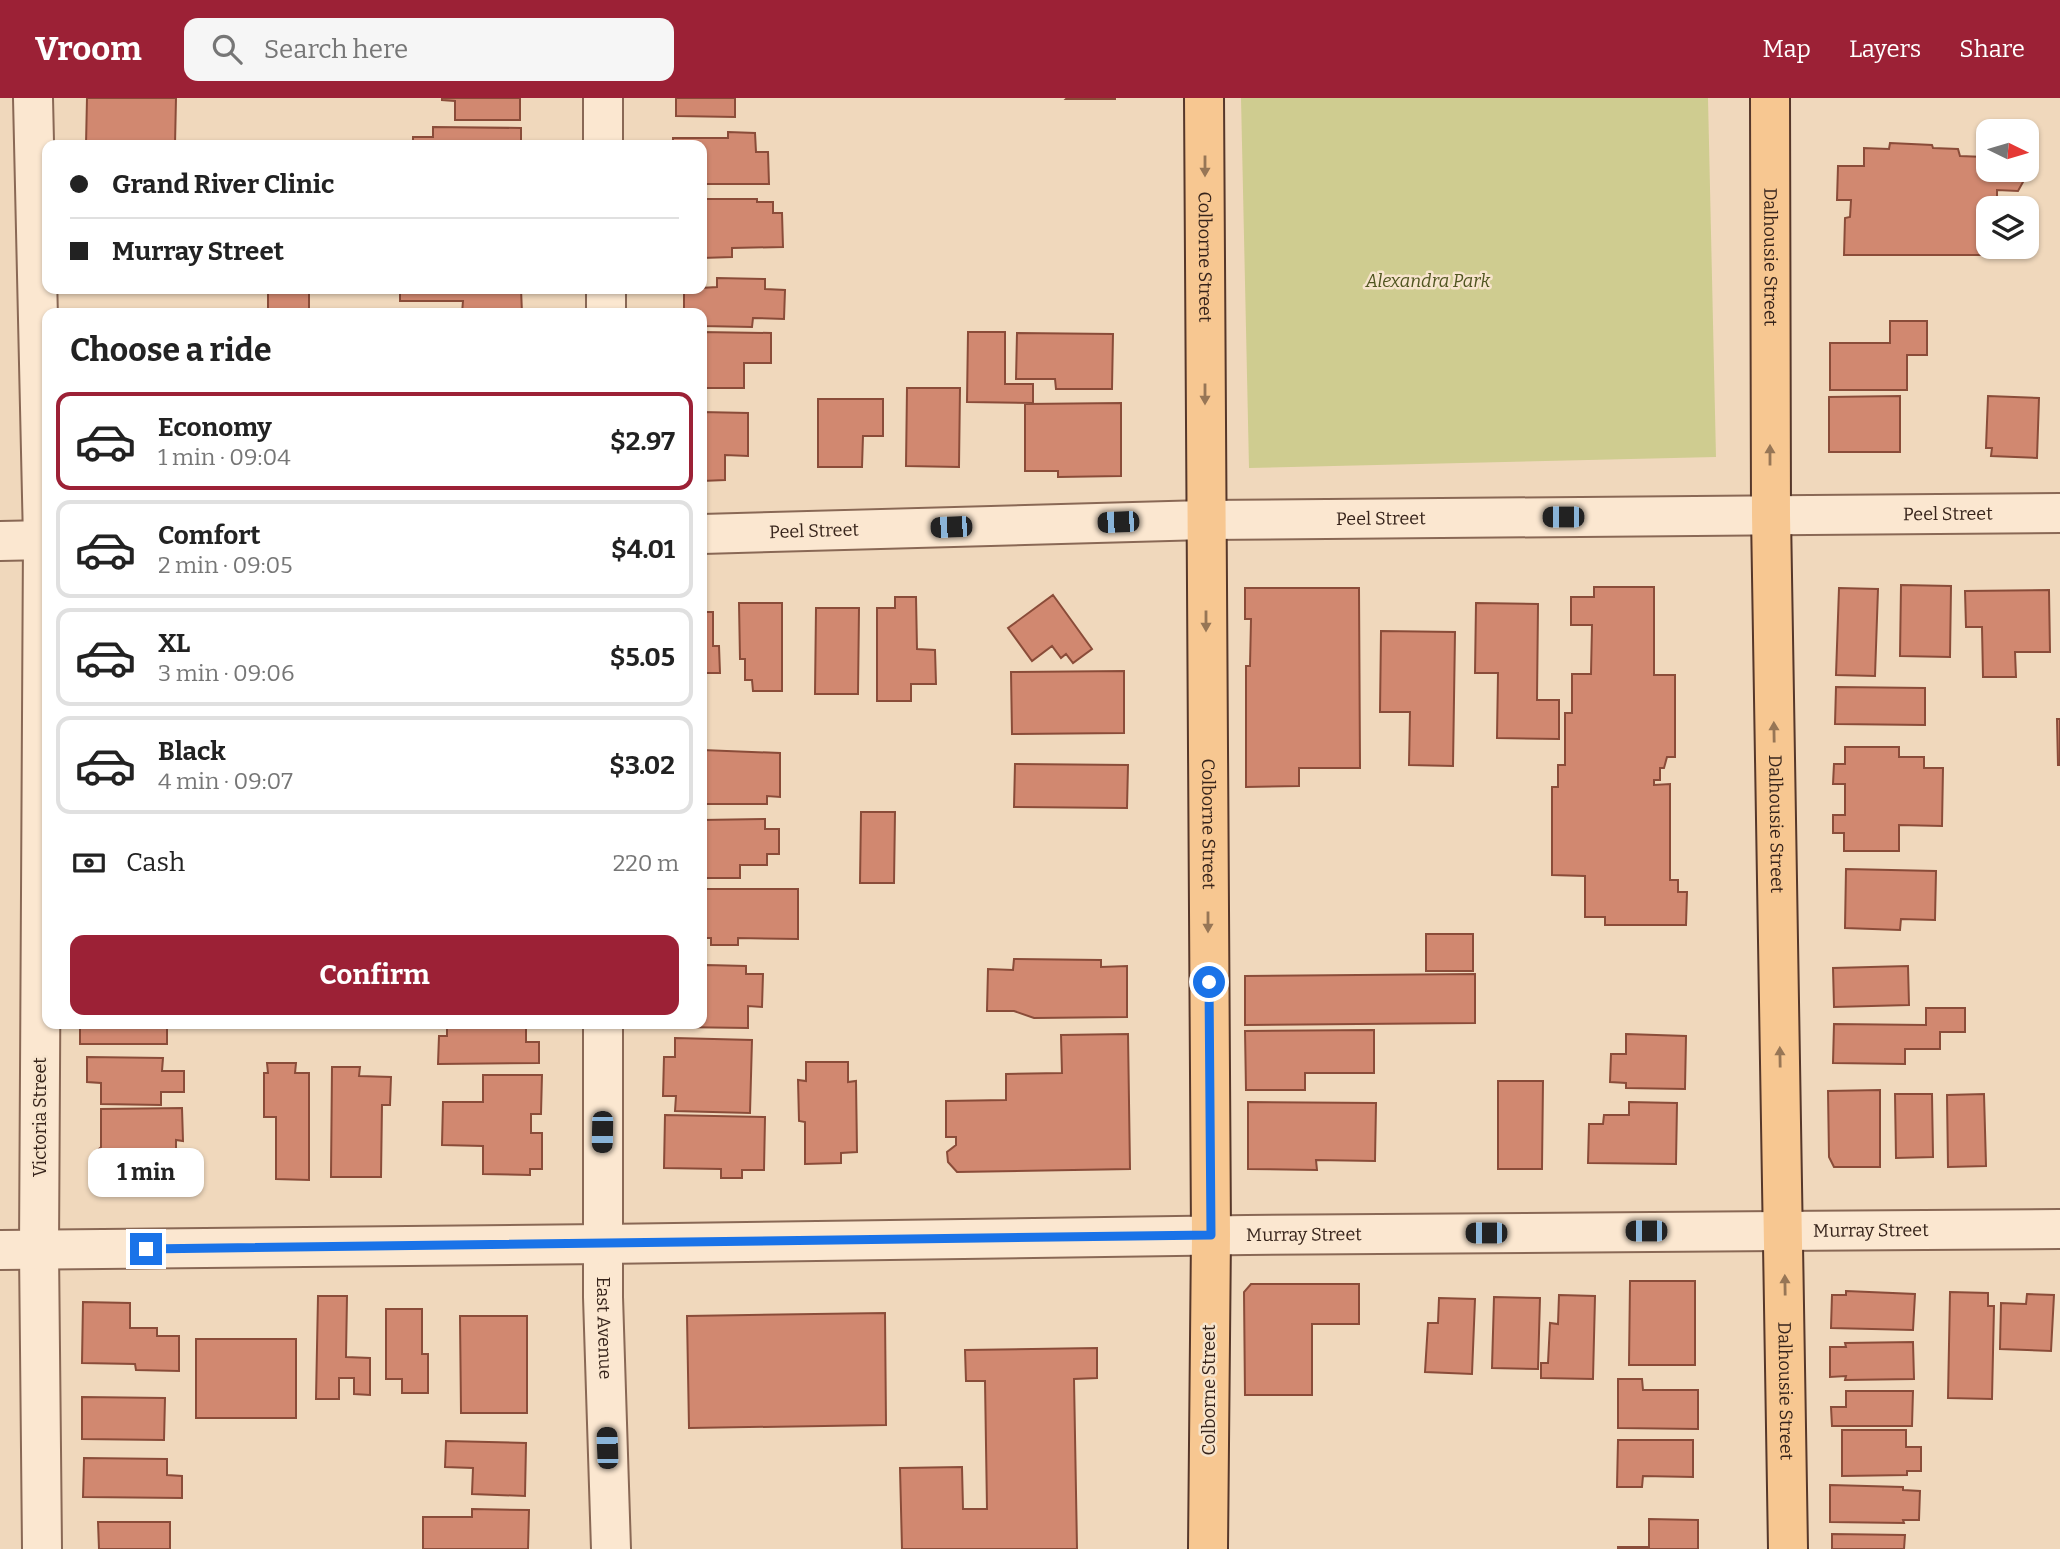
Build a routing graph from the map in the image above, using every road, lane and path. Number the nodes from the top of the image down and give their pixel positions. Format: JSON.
{"nodes":[{"id":1,"x":33,"y":98,"type":"edge"},
{"id":2,"x":603,"y":98,"type":"edge"},
{"id":3,"x":1205,"y":98,"type":"edge"},
{"id":4,"x":1770,"y":98,"type":"edge"},
{"id":5,"x":603,"y":140,"type":"edge"},
{"id":6,"x":42,"y":430,"type":"edge"},
{"id":7,"x":2060,"y":513,"type":"edge"},
{"id":8,"x":1770,"y":515,"type":"junction"},
{"id":9,"x":1205,"y":520,"type":"junction"},
{"id":10,"x":707,"y":534,"type":"edge"},
{"id":11,"x":42,"y":540,"type":"edge"},
{"id":12,"x":0,"y":541,"type":"edge"},
{"id":13,"x":42,"y":895,"type":"edge"},
{"id":14,"x":603,"y":1029,"type":"edge"},
{"id":15,"x":2060,"y":1229,"type":"edge"},
{"id":16,"x":1784,"y":1231,"type":"junction"},
{"id":17,"x":1211,"y":1235,"type":"junction"},
{"id":18,"x":602,"y":1244,"type":"junction"},
{"id":19,"x":0,"y":1250,"type":"edge"},
{"id":20,"x":39,"y":1250,"type":"junction"},
{"id":21,"x":43,"y":1549,"type":"edge"},
{"id":22,"x":611,"y":1549,"type":"edge"},
{"id":23,"x":1208,"y":1549,"type":"edge"},
{"id":24,"x":1788,"y":1549,"type":"edge"}],
"edges":[{"from":1,"to":6,"type":"street","name":"Victoria Street"},
{"from":2,"to":5,"type":"street"},
{"from":3,"to":9,"type":"main road","name":"Colborne Street","one_way":true},
{"from":8,"to":4,"type":"main road","name":"Dalhousie Street","one_way":true},
{"from":7,"to":8,"type":"street","name":"Peel Street"},
{"from":8,"to":9,"type":"street","name":"Peel Street"},
{"from":16,"to":8,"type":"main road","name":"Dalhousie Street","one_way":true},
{"from":9,"to":10,"type":"street","name":"Peel Street"},
{"from":9,"to":17,"type":"main road","name":"Colborne Street","one_way":true},
{"from":11,"to":12,"type":"street"},
{"from":13,"to":20,"type":"street","name":"Victoria Street"},
{"from":14,"to":18,"type":"street","name":"East Avenue"},
{"from":15,"to":16,"type":"street","name":"Murray Street"},
{"from":16,"to":17,"type":"street","name":"Murray Street"},
{"from":24,"to":16,"type":"main road","name":"Dalhousie Street","one_way":true},
{"from":17,"to":18,"type":"street","name":"Murray Street"},
{"from":17,"to":23,"type":"main road","name":"Colborne Street"},
{"from":18,"to":20,"type":"street","name":"Murray Street"},
{"from":18,"to":22,"type":"street","name":"East Avenue"},
{"from":19,"to":20,"type":"street","name":"Murray Street"},
{"from":20,"to":21,"type":"street","name":"Victoria Street"}]}
